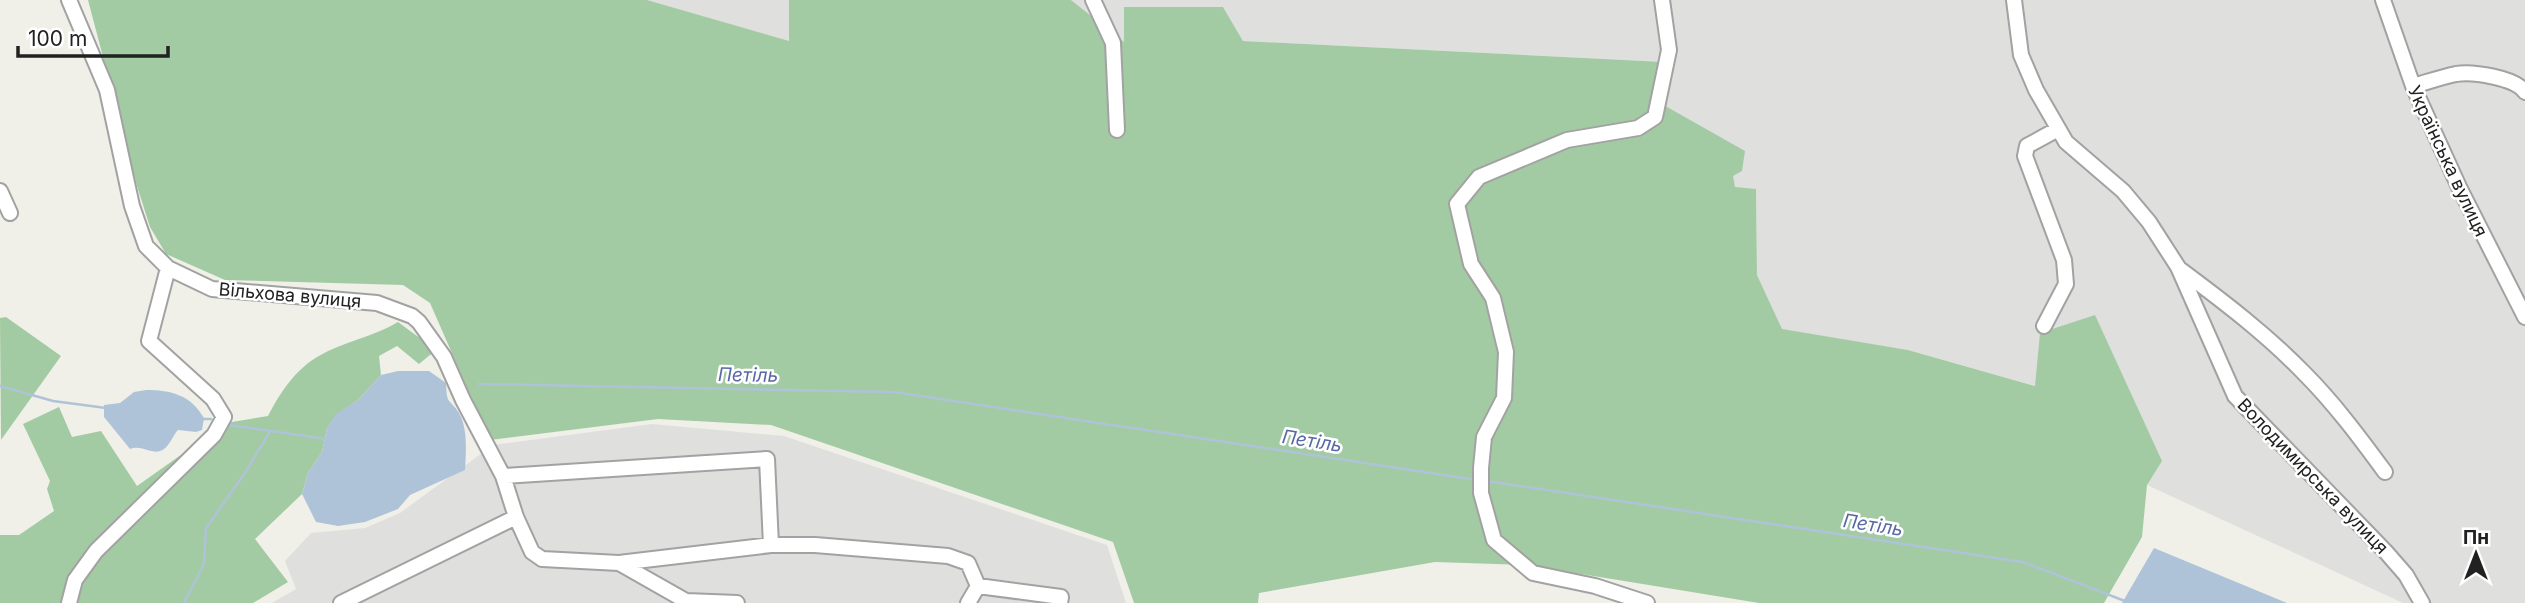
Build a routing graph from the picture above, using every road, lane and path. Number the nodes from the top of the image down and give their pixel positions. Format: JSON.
{"nodes":[{"id":1,"x":69,"y":0,"type":"edge"},
{"id":2,"x":1093,"y":0,"type":"edge"},
{"id":3,"x":1662,"y":0,"type":"edge"},
{"id":4,"x":2014,"y":0,"type":"edge"},
{"id":5,"x":2383,"y":0,"type":"edge"},
{"id":6,"x":2413,"y":86,"type":"junction"},
{"id":7,"x":2525,"y":92,"type":"edge"},
{"id":8,"x":2058,"y":129,"type":"junction"},
{"id":9,"x":1117,"y":130,"type":"dead end"},
{"id":10,"x":0,"y":191,"type":"edge"},
{"id":11,"x":10,"y":213,"type":"dead end"},
{"id":12,"x":2178,"y":267,"type":"junction"},
{"id":13,"x":168,"y":268,"type":"junction"},
{"id":14,"x":2525,"y":317,"type":"edge"},
{"id":15,"x":2045,"y":326,"type":"dead end"},
{"id":16,"x":2385,"y":472,"type":"dead end"},
{"id":17,"x":503,"y":476,"type":"junction"},
{"id":18,"x":516,"y":517,"type":"junction"},
{"id":19,"x":771,"y":545,"type":"junction"},
{"id":20,"x":619,"y":563,"type":"junction"},
{"id":21,"x":978,"y":586,"type":"junction"},
{"id":22,"x":684,"y":602,"type":"edge"},
{"id":23,"x":69,"y":603,"type":"edge"},
{"id":24,"x":341,"y":603,"type":"edge"},
{"id":25,"x":737,"y":603,"type":"edge"},
{"id":26,"x":968,"y":603,"type":"edge"},
{"id":27,"x":1060,"y":603,"type":"edge"},
{"id":28,"x":1647,"y":603,"type":"edge"},
{"id":29,"x":2422,"y":603,"type":"edge"}],
"edges":[{"from":1,"to":13,"type":"street"},
{"from":2,"to":9,"type":"street"},
{"from":3,"to":28,"type":"street"},
{"from":4,"to":8,"type":"street","name":"Володимирська вулиця"},
{"from":5,"to":6,"type":"street","name":"Українська вулиця"},
{"from":6,"to":7,"type":"street"},
{"from":6,"to":14,"type":"street","name":"Українська вулиця"},
{"from":8,"to":12,"type":"street","name":"Володимирська вулиця"},
{"from":8,"to":15,"type":"street"},
{"from":10,"to":11,"type":"street"},
{"from":12,"to":16,"type":"street","name":"Володимирська вулиця"},
{"from":12,"to":29,"type":"street","name":"Володимирська вулиця"},
{"from":13,"to":17,"type":"street","name":"Вільхова вулиця"},
{"from":13,"to":23,"type":"street"},
{"from":17,"to":18,"type":"street","name":"Вільхова вулиця"},
{"from":17,"to":19,"type":"street"},
{"from":18,"to":20,"type":"street","name":"Вільхова вулиця"},
{"from":18,"to":24,"type":"street"},
{"from":19,"to":20,"type":"street"},
{"from":19,"to":21,"type":"street"},
{"from":20,"to":22,"type":"street"},
{"from":21,"to":26,"type":"street"},
{"from":21,"to":27,"type":"street"},
{"from":22,"to":25,"type":"street"}]}
